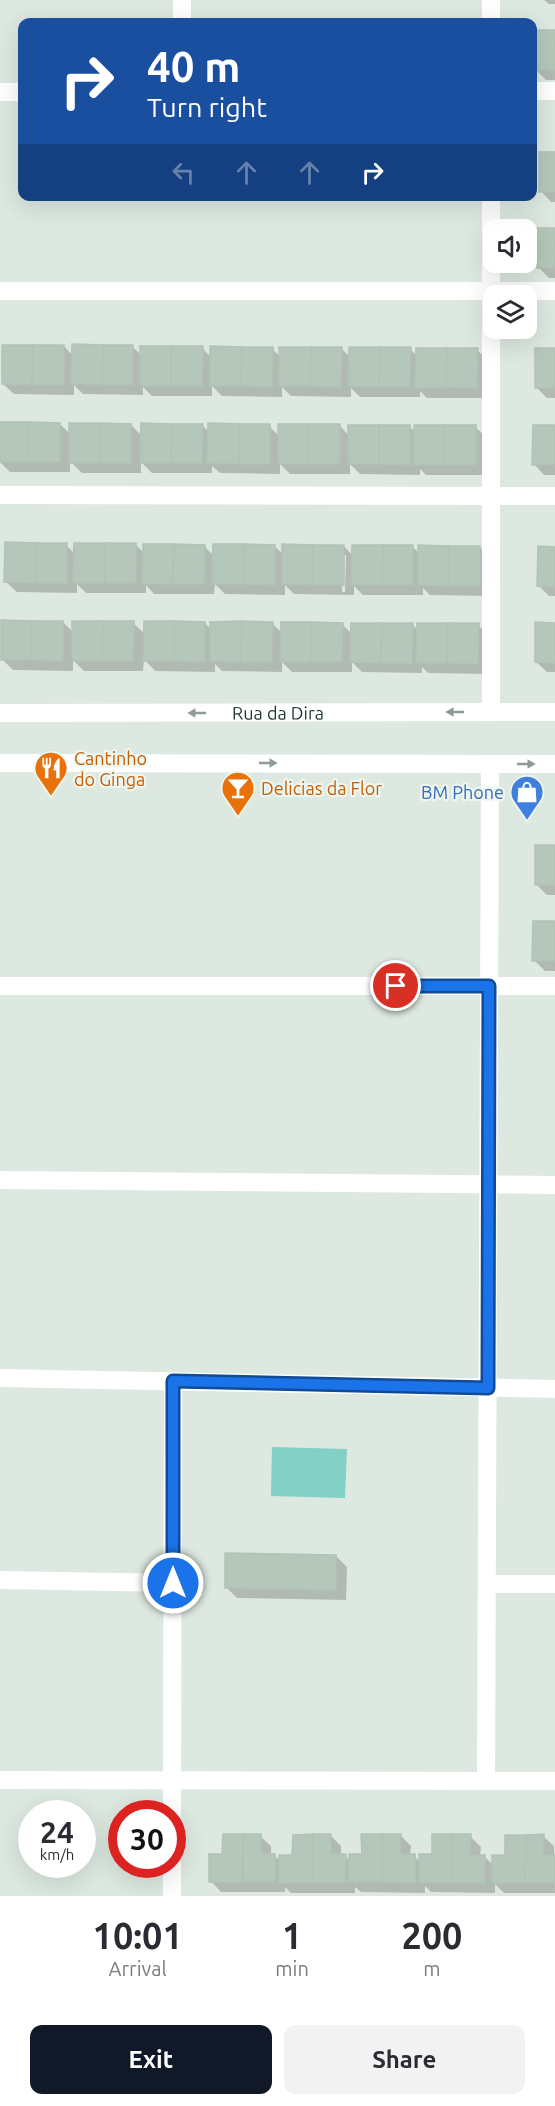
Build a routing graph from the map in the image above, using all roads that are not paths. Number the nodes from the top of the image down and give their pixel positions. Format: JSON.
{"nodes":[{"id":1,"x":182,"y":0,"type":"edge"},
{"id":2,"x":491,"y":0,"type":"edge"},
{"id":3,"x":182,"y":18,"type":"edge"},
{"id":4,"x":491,"y":18,"type":"edge"},
{"id":5,"x":537,"y":91,"type":"edge"},
{"id":6,"x":0,"y":92,"type":"edge"},
{"id":7,"x":18,"y":92,"type":"edge"},
{"id":8,"x":555,"y":92,"type":"edge"},
{"id":9,"x":491,"y":201,"type":"edge"},
{"id":10,"x":491,"y":285,"type":"edge"},
{"id":11,"x":0,"y":291,"type":"edge"},
{"id":12,"x":483,"y":291,"type":"edge"},
{"id":13,"x":537,"y":291,"type":"edge"},
{"id":14,"x":555,"y":291,"type":"edge"},
{"id":15,"x":491,"y":339,"type":"edge"},
{"id":16,"x":0,"y":495,"type":"edge"},
{"id":17,"x":491,"y":496,"type":"junction"},
{"id":18,"x":555,"y":496,"type":"edge"},
{"id":19,"x":0,"y":712,"type":"edge"},
{"id":20,"x":491,"y":712,"type":"junction"},
{"id":21,"x":555,"y":712,"type":"edge"},
{"id":22,"x":0,"y":763,"type":"edge"},
{"id":23,"x":490,"y":764,"type":"junction"},
{"id":24,"x":555,"y":764,"type":"edge"},
{"id":25,"x":0,"y":986,"type":"edge"},
{"id":26,"x":489,"y":986,"type":"junction"},
{"id":27,"x":555,"y":986,"type":"edge"},
{"id":28,"x":0,"y":1180,"type":"edge"},
{"id":29,"x":488,"y":1183,"type":"junction"},
{"id":30,"x":555,"y":1185,"type":"edge"},
{"id":31,"x":0,"y":1378,"type":"edge"},
{"id":32,"x":173,"y":1381,"type":"junction"},
{"id":33,"x":488,"y":1388,"type":"junction"},
{"id":34,"x":555,"y":1389,"type":"edge"},
{"id":35,"x":0,"y":1580,"type":"edge"},
{"id":36,"x":173,"y":1583,"type":"junction"},
{"id":37,"x":487,"y":1584,"type":"junction"},
{"id":38,"x":555,"y":1584,"type":"edge"},
{"id":39,"x":0,"y":1780,"type":"edge"},
{"id":40,"x":172,"y":1780,"type":"junction"},
{"id":41,"x":486,"y":1781,"type":"junction"},
{"id":42,"x":555,"y":1781,"type":"edge"},
{"id":43,"x":172,"y":1800,"type":"edge"},
{"id":44,"x":172,"y":1878,"type":"edge"},
{"id":45,"x":172,"y":1896,"type":"edge"}],
"edges":[{"from":1,"to":3,"type":"street"},
{"from":2,"to":4,"type":"street"},
{"from":5,"to":8,"type":"street"},
{"from":6,"to":7,"type":"street"},
{"from":9,"to":10,"type":"street"},
{"from":11,"to":12,"type":"street"},
{"from":13,"to":14,"type":"street"},
{"from":15,"to":17,"type":"street"},
{"from":16,"to":17,"type":"street"},
{"from":17,"to":18,"type":"street"},
{"from":17,"to":20,"type":"street"},
{"from":20,"to":19,"type":"street","name":"Rua da Dira","one_way":true},
{"from":20,"to":21,"type":"street","name":"Rua da Dira"},
{"from":22,"to":23,"type":"street","one_way":true},
{"from":23,"to":24,"type":"street","one_way":true},
{"from":23,"to":26,"type":"street"},
{"from":25,"to":26,"type":"street"},
{"from":26,"to":27,"type":"street"},
{"from":26,"to":29,"type":"street"},
{"from":28,"to":29,"type":"street"},
{"from":29,"to":30,"type":"street"},
{"from":29,"to":33,"type":"street"},
{"from":31,"to":32,"type":"street"},
{"from":32,"to":33,"type":"street"},
{"from":32,"to":36,"type":"street"},
{"from":33,"to":34,"type":"street"},
{"from":33,"to":37,"type":"street"},
{"from":35,"to":36,"type":"street"},
{"from":36,"to":40,"type":"street"},
{"from":37,"to":38,"type":"street"},
{"from":37,"to":41,"type":"street"},
{"from":39,"to":40,"type":"street"},
{"from":40,"to":41,"type":"street"},
{"from":40,"to":43,"type":"street"},
{"from":41,"to":42,"type":"street"},
{"from":44,"to":45,"type":"street"}]}
